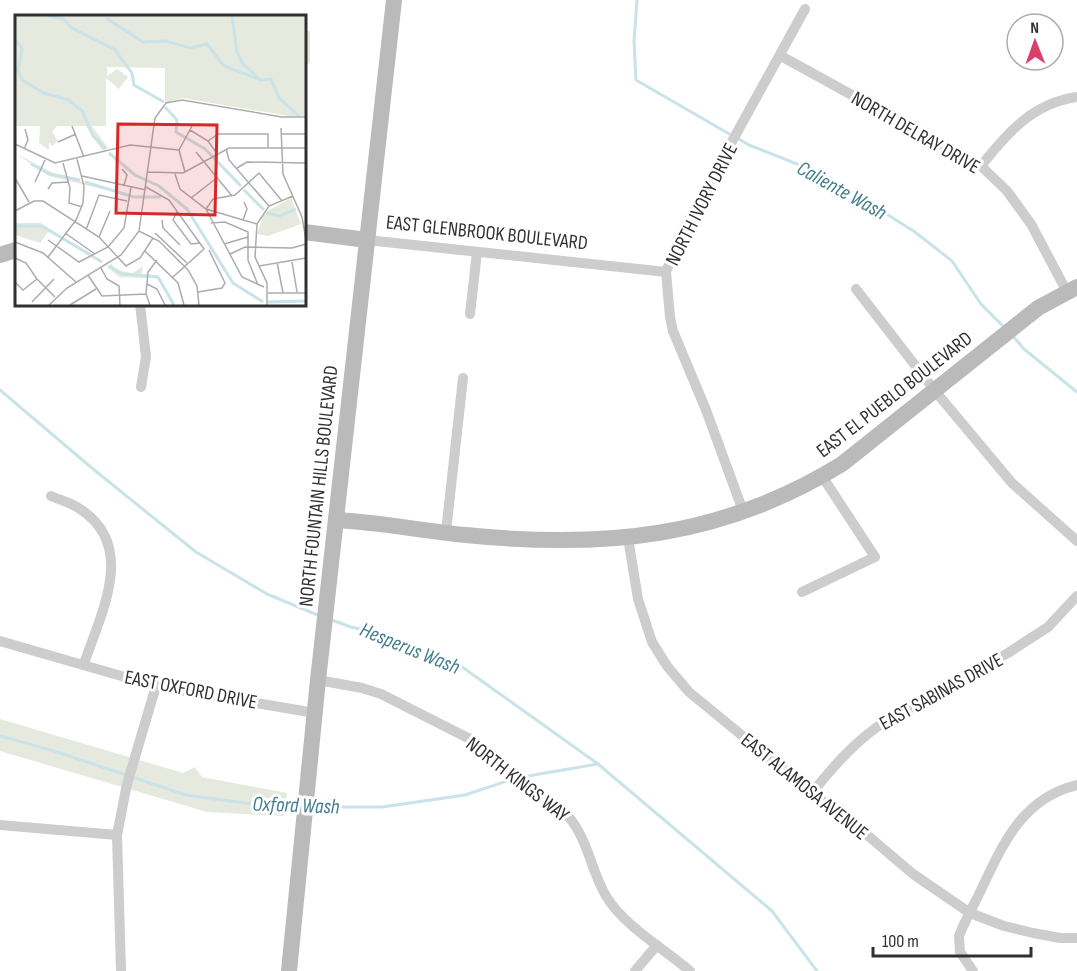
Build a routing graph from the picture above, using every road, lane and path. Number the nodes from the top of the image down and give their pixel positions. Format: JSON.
{"nodes":[{"id":1,"x":394,"y":3,"type":"edge"},
{"id":2,"x":805,"y":9,"type":"dead end"},
{"id":3,"x":781,"y":56,"type":"junction"},
{"id":4,"x":1077,"y":97,"type":"edge"},
{"id":5,"x":981,"y":166,"type":"junction"},
{"id":6,"x":306,"y":232,"type":"edge"},
{"id":7,"x":367,"y":240,"type":"junction"},
{"id":8,"x":15,"y":250,"type":"edge"},
{"id":9,"x":477,"y":252,"type":"junction"},
{"id":10,"x":0,"y":255,"type":"edge"},
{"id":11,"x":666,"y":272,"type":"junction"},
{"id":12,"x":856,"y":290,"type":"dead end"},
{"id":13,"x":1072,"y":290,"type":"edge"},
{"id":14,"x":140,"y":306,"type":"edge"},
{"id":15,"x":470,"y":314,"type":"dead end"},
{"id":16,"x":463,"y":378,"type":"dead end"},
{"id":17,"x":141,"y":387,"type":"dead end"},
{"id":18,"x":935,"y":391,"type":"junction"},
{"id":19,"x":822,"y":476,"type":"junction"},
{"id":20,"x":51,"y":496,"type":"dead end"},
{"id":21,"x":743,"y":511,"type":"junction"},
{"id":22,"x":336,"y":520,"type":"junction"},
{"id":23,"x":446,"y":532,"type":"junction"},
{"id":24,"x":628,"y":538,"type":"junction"},
{"id":25,"x":1077,"y":541,"type":"edge"},
{"id":26,"x":802,"y":592,"type":"dead end"},
{"id":27,"x":1077,"y":596,"type":"edge"},
{"id":28,"x":0,"y":640,"type":"edge"},
{"id":29,"x":84,"y":664,"type":"junction"},
{"id":30,"x":318,"y":680,"type":"junction"},
{"id":31,"x":156,"y":686,"type":"junction"},
{"id":32,"x":315,"y":713,"type":"junction"},
{"id":33,"x":1077,"y":785,"type":"edge"},
{"id":34,"x":812,"y":792,"type":"junction"},
{"id":35,"x":0,"y":825,"type":"edge"},
{"id":36,"x":117,"y":836,"type":"junction"},
{"id":37,"x":970,"y":913,"type":"junction"},
{"id":38,"x":1077,"y":938,"type":"edge"},
{"id":39,"x":657,"y":945,"type":"junction"},
{"id":40,"x":121,"y":971,"type":"edge"},
{"id":41,"x":289,"y":971,"type":"edge"},
{"id":42,"x":635,"y":971,"type":"edge"},
{"id":43,"x":690,"y":971,"type":"edge"},
{"id":44,"x":973,"y":971,"type":"edge"}],
"edges":[{"from":1,"to":7,"type":"street","name":"NORTH FOUNTAIN HILLS BOULEVARD"},
{"from":2,"to":3,"type":"street","name":"NORTH IVORY DRIVE"},
{"from":3,"to":5,"type":"street","name":"NORTH DELRAY DRIVE"},
{"from":3,"to":11,"type":"street","name":"NORTH IVORY DRIVE"},
{"from":4,"to":5,"type":"street"},
{"from":5,"to":13,"type":"street","name":"NORTH DELRAY DRIVE"},
{"from":6,"to":7,"type":"street","name":"EAST GLENBROOK BOULEVARD"},
{"from":7,"to":9,"type":"street","name":"EAST GLENBROOK BOULEVARD"},
{"from":7,"to":22,"type":"street","name":"NORTH FOUNTAIN HILLS BOULEVARD"},
{"from":8,"to":10,"type":"street"},
{"from":9,"to":11,"type":"street","name":"EAST GLENBROOK BOULEVARD"},
{"from":9,"to":15,"type":"street"},
{"from":11,"to":21,"type":"street","name":"NORTH IVORY DRIVE"},
{"from":12,"to":18,"type":"street"},
{"from":13,"to":18,"type":"street","name":"EAST EL PUEBLO BOULEVARD"},
{"from":14,"to":17,"type":"street"},
{"from":16,"to":23,"type":"street"},
{"from":18,"to":19,"type":"street","name":"EAST EL PUEBLO BOULEVARD"},
{"from":18,"to":25,"type":"street"},
{"from":19,"to":21,"type":"street","name":"EAST EL PUEBLO BOULEVARD"},
{"from":19,"to":26,"type":"street"},
{"from":20,"to":29,"type":"street"},
{"from":21,"to":24,"type":"street","name":"EAST EL PUEBLO BOULEVARD"},
{"from":22,"to":23,"type":"street","name":"EAST EL PUEBLO BOULEVARD"},
{"from":22,"to":30,"type":"street","name":"NORTH FOUNTAIN HILLS BOULEVARD"},
{"from":23,"to":24,"type":"street","name":"EAST EL PUEBLO BOULEVARD"},
{"from":24,"to":34,"type":"street","name":"EAST ALAMOSA AVENUE"},
{"from":27,"to":34,"type":"street","name":"EAST SABINAS DRIVE"},
{"from":28,"to":29,"type":"street","name":"EAST OXFORD DRIVE"},
{"from":29,"to":31,"type":"street","name":"EAST OXFORD DRIVE"},
{"from":30,"to":32,"type":"street","name":"NORTH FOUNTAIN HILLS BOULEVARD"},
{"from":30,"to":39,"type":"street","name":"NORTH KINGS WAY"},
{"from":31,"to":32,"type":"street","name":"EAST OXFORD DRIVE"},
{"from":31,"to":36,"type":"street"},
{"from":32,"to":41,"type":"street","name":"NORTH FOUNTAIN HILLS BOULEVARD"},
{"from":33,"to":37,"type":"street"},
{"from":34,"to":37,"type":"street","name":"EAST ALAMOSA AVENUE"},
{"from":35,"to":36,"type":"street"},
{"from":36,"to":40,"type":"street"},
{"from":37,"to":38,"type":"street","name":"EAST ALAMOSA AVENUE"},
{"from":37,"to":44,"type":"street"},
{"from":39,"to":42,"type":"street"},
{"from":39,"to":43,"type":"street","name":"NORTH KINGS WAY"}]}
